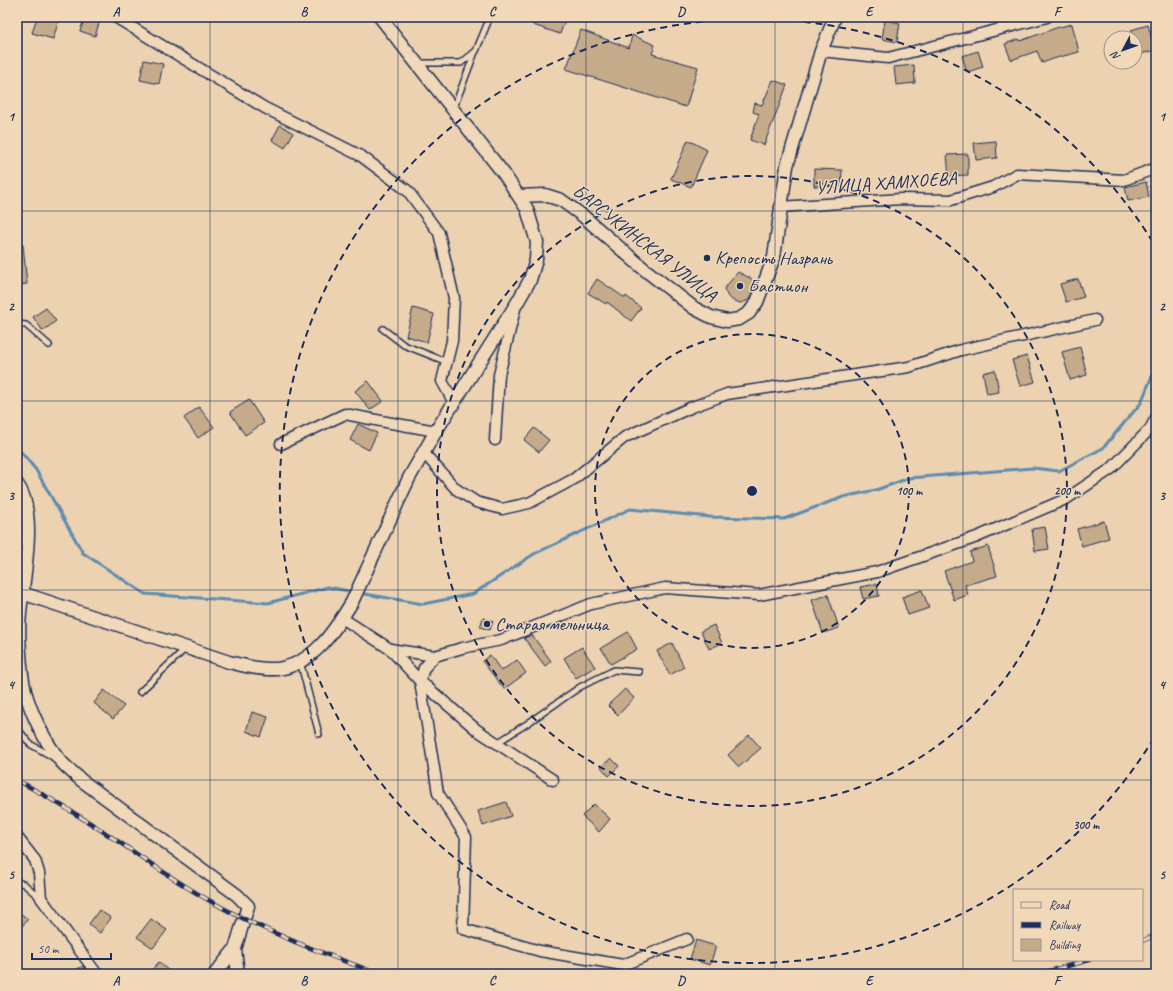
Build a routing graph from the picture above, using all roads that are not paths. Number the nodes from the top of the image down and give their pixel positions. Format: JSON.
{"nodes":[{"id":1,"x":115,"y":17,"type":"edge"},
{"id":2,"x":380,"y":17,"type":"edge"},
{"id":3,"x":490,"y":17,"type":"edge"},
{"id":4,"x":835,"y":17,"type":"edge"},
{"id":5,"x":1047,"y":17,"type":"edge"},
{"id":6,"x":476,"y":51,"type":"junction"},
{"id":7,"x":821,"y":51,"type":"junction"},
{"id":8,"x":417,"y":63,"type":"junction"},
{"id":9,"x":453,"y":111,"type":"junction"},
{"id":10,"x":1156,"y":168,"type":"edge"},
{"id":11,"x":519,"y":196,"type":"junction"},
{"id":12,"x":780,"y":208,"type":"junction"},
{"id":13,"x":517,"y":303,"type":"junction"},
{"id":14,"x":1095,"y":320,"type":"dead end"},
{"id":15,"x":17,"y":324,"type":"edge"},
{"id":16,"x":383,"y":329,"type":"dead end"},
{"id":17,"x":49,"y":345,"type":"dead end"},
{"id":18,"x":447,"y":362,"type":"junction"},
{"id":19,"x":454,"y":403,"type":"junction"},
{"id":20,"x":1156,"y":418,"type":"edge"},
{"id":21,"x":436,"y":430,"type":"junction"},
{"id":22,"x":495,"y":440,"type":"dead end"},
{"id":23,"x":281,"y":444,"type":"dead end"},
{"id":24,"x":423,"y":452,"type":"junction"},
{"id":25,"x":17,"y":484,"type":"edge"},
{"id":26,"x":17,"y":510,"type":"edge"},
{"id":27,"x":28,"y":524,"type":"junction"},
{"id":28,"x":22,"y":593,"type":"junction"},
{"id":29,"x":342,"y":618,"type":"junction"},
{"id":30,"x":186,"y":648,"type":"junction"},
{"id":31,"x":390,"y":649,"type":"junction"},
{"id":32,"x":435,"y":656,"type":"junction"},
{"id":33,"x":300,"y":662,"type":"junction"},
{"id":34,"x":639,"y":672,"type":"dead end"},
{"id":35,"x":420,"y":681,"type":"junction"},
{"id":36,"x":140,"y":692,"type":"dead end"},
{"id":37,"x":17,"y":728,"type":"edge"},
{"id":38,"x":319,"y":734,"type":"dead end"},
{"id":39,"x":497,"y":743,"type":"junction"},
{"id":40,"x":59,"y":760,"type":"junction"},
{"id":41,"x":553,"y":780,"type":"dead end"},
{"id":42,"x":17,"y":837,"type":"edge"},
{"id":43,"x":17,"y":882,"type":"edge"},
{"id":44,"x":40,"y":898,"type":"junction"},
{"id":45,"x":687,"y":939,"type":"dead end"},
{"id":46,"x":235,"y":949,"type":"junction"},
{"id":47,"x":97,"y":974,"type":"edge"},
{"id":48,"x":214,"y":974,"type":"edge"},
{"id":49,"x":238,"y":974,"type":"edge"}],
"edges":[{"from":1,"to":18,"type":"street"},
{"from":2,"to":8,"type":"street"},
{"from":3,"to":6,"type":"lane"},
{"from":4,"to":7,"type":"street","name":"БАРСУКИНСКАЯ УЛИЦА"},
{"from":5,"to":7,"type":"street"},
{"from":6,"to":8,"type":"lane"},
{"from":6,"to":9,"type":"lane"},
{"from":7,"to":12,"type":"street","name":"БАРСУКИНСКАЯ УЛИЦА"},
{"from":8,"to":9,"type":"street"},
{"from":9,"to":11,"type":"street"},
{"from":10,"to":12,"type":"street","name":"УЛИЦА ХАМХОЕВА"},
{"from":11,"to":12,"type":"street","name":"БАРСУКИНСКАЯ УЛИЦА"},
{"from":11,"to":13,"type":"street"},
{"from":13,"to":19,"type":"street"},
{"from":13,"to":22,"type":"street"},
{"from":14,"to":24,"type":"street"},
{"from":15,"to":17,"type":"lane"},
{"from":16,"to":18,"type":"lane"},
{"from":18,"to":19,"type":"street"},
{"from":19,"to":21,"type":"street"},
{"from":20,"to":32,"type":"street"},
{"from":21,"to":23,"type":"street"},
{"from":21,"to":24,"type":"street"},
{"from":24,"to":29,"type":"street"},
{"from":25,"to":27,"type":"street"},
{"from":26,"to":27,"type":"lane"},
{"from":27,"to":28,"type":"street"},
{"from":28,"to":30,"type":"street"},
{"from":28,"to":40,"type":"street"},
{"from":29,"to":31,"type":"street"},
{"from":29,"to":33,"type":"street"},
{"from":30,"to":33,"type":"street"},
{"from":30,"to":36,"type":"lane"},
{"from":31,"to":32,"type":"street"},
{"from":31,"to":35,"type":"street"},
{"from":32,"to":35,"type":"street"},
{"from":33,"to":38,"type":"lane"},
{"from":34,"to":39,"type":"lane"},
{"from":35,"to":39,"type":"street"},
{"from":35,"to":45,"type":"street"},
{"from":37,"to":40,"type":"lane"},
{"from":39,"to":41,"type":"street"},
{"from":40,"to":46,"type":"street"},
{"from":42,"to":44,"type":"street"},
{"from":43,"to":44,"type":"lane"},
{"from":44,"to":47,"type":"street"},
{"from":46,"to":48,"type":"street"},
{"from":46,"to":49,"type":"street"}]}
